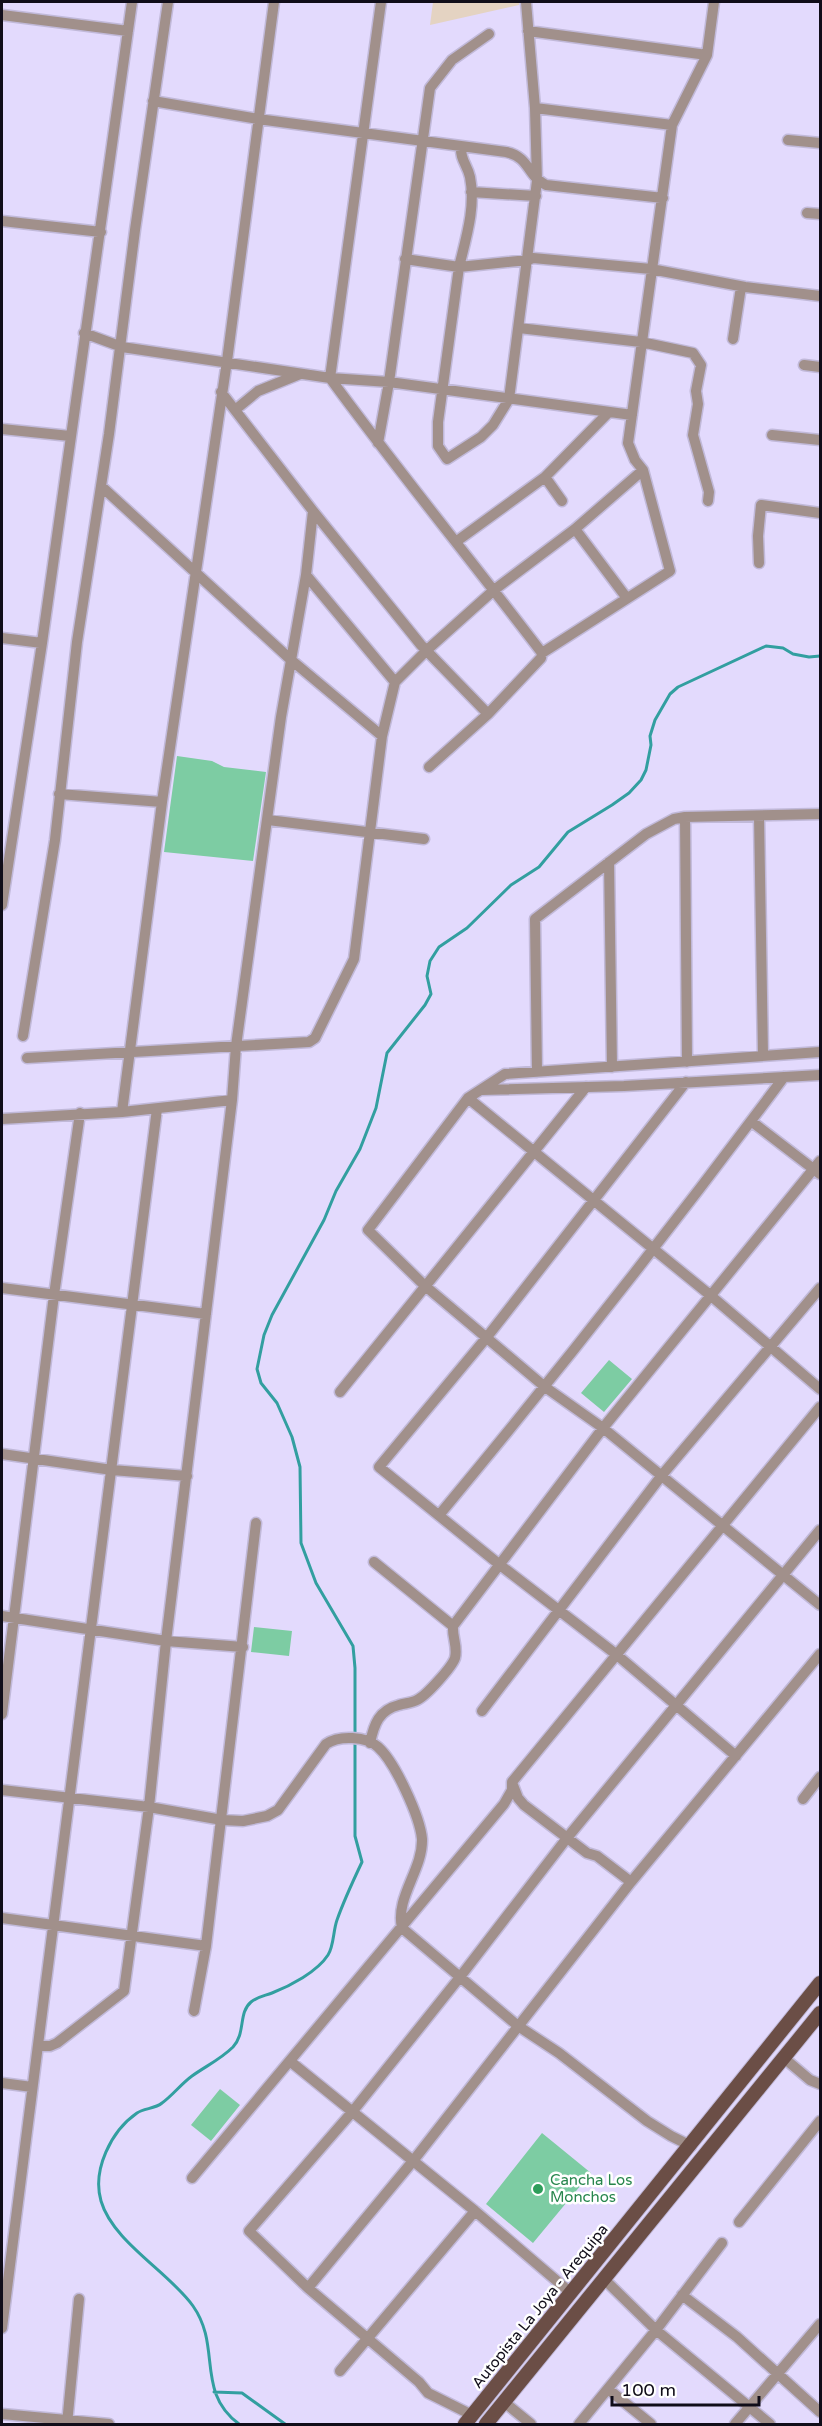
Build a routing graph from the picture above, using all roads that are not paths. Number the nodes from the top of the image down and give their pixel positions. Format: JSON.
{"nodes":[{"id":1,"x":132,"y":2,"type":"edge"},
{"id":2,"x":168,"y":2,"type":"edge"},
{"id":3,"x":274,"y":2,"type":"edge"},
{"id":4,"x":381,"y":2,"type":"edge"},
{"id":5,"x":526,"y":2,"type":"edge"},
{"id":6,"x":714,"y":2,"type":"edge"},
{"id":7,"x":2,"y":15,"type":"edge"},
{"id":8,"x":128,"y":31,"type":"junction"},
{"id":9,"x":528,"y":31,"type":"junction"},
{"id":10,"x":489,"y":34,"type":"dead end"},
{"id":11,"x":708,"y":55,"type":"junction"},
{"id":12,"x":153,"y":101,"type":"junction"},
{"id":13,"x":535,"y":108,"type":"junction"},
{"id":14,"x":258,"y":119,"type":"junction"},
{"id":15,"x":672,"y":125,"type":"junction"},
{"id":16,"x":363,"y":134,"type":"junction"},
{"id":17,"x":788,"y":140,"type":"dead end"},
{"id":18,"x":421,"y":141,"type":"junction"},
{"id":19,"x":820,"y":143,"type":"edge"},
{"id":20,"x":461,"y":146,"type":"junction"},
{"id":21,"x":537,"y":181,"type":"junction"},
{"id":22,"x":471,"y":192,"type":"junction"},
{"id":23,"x":536,"y":196,"type":"junction"},
{"id":24,"x":663,"y":198,"type":"junction"},
{"id":25,"x":807,"y":213,"type":"dead end"},
{"id":26,"x":820,"y":214,"type":"edge"},
{"id":27,"x":2,"y":221,"type":"edge"},
{"id":28,"x":101,"y":232,"type":"junction"},
{"id":29,"x":405,"y":259,"type":"junction"},
{"id":30,"x":528,"y":260,"type":"junction"},
{"id":31,"x":459,"y":267,"type":"junction"},
{"id":32,"x":651,"y":269,"type":"junction"},
{"id":33,"x":741,"y":287,"type":"junction"},
{"id":34,"x":820,"y":296,"type":"edge"},
{"id":35,"x":519,"y":328,"type":"junction"},
{"id":36,"x":84,"y":333,"type":"junction"},
{"id":37,"x":733,"y":339,"type":"dead end"},
{"id":38,"x":641,"y":342,"type":"junction"},
{"id":39,"x":122,"y":346,"type":"junction"},
{"id":40,"x":227,"y":361,"type":"junction"},
{"id":41,"x":804,"y":365,"type":"dead end"},
{"id":42,"x":820,"y":367,"type":"edge"},
{"id":43,"x":303,"y":373,"type":"junction"},
{"id":44,"x":330,"y":378,"type":"junction"},
{"id":45,"x":389,"y":382,"type":"junction"},
{"id":46,"x":441,"y":389,"type":"junction"},
{"id":47,"x":221,"y":392,"type":"junction"},
{"id":48,"x":509,"y":399,"type":"junction"},
{"id":49,"x":235,"y":410,"type":"junction"},
{"id":50,"x":609,"y":412,"type":"junction"},
{"id":51,"x":632,"y":415,"type":"junction"},
{"id":52,"x":2,"y":429,"type":"edge"},
{"id":53,"x":772,"y":435,"type":"dead end"},
{"id":54,"x":70,"y":436,"type":"junction"},
{"id":55,"x":820,"y":440,"type":"edge"},
{"id":56,"x":378,"y":443,"type":"junction"},
{"id":57,"x":643,"y":470,"type":"junction"},
{"id":58,"x":544,"y":477,"type":"junction"},
{"id":59,"x":100,"y":486,"type":"junction"},
{"id":60,"x":562,"y":501,"type":"dead end"},
{"id":61,"x":708,"y":501,"type":"dead end"},
{"id":62,"x":312,"y":511,"type":"junction"},
{"id":63,"x":820,"y":513,"type":"edge"},
{"id":64,"x":575,"y":528,"type":"junction"},
{"id":65,"x":457,"y":541,"type":"junction"},
{"id":66,"x":759,"y":563,"type":"dead end"},
{"id":67,"x":195,"y":572,"type":"junction"},
{"id":68,"x":306,"y":575,"type":"junction"},
{"id":69,"x":494,"y":590,"type":"junction"},
{"id":70,"x":626,"y":597,"type":"junction"},
{"id":71,"x":2,"y":638,"type":"edge"},
{"id":72,"x":42,"y":643,"type":"junction"},
{"id":73,"x":427,"y":650,"type":"junction"},
{"id":74,"x":542,"y":653,"type":"junction"},
{"id":75,"x":290,"y":658,"type":"junction"},
{"id":76,"x":395,"y":682,"type":"junction"},
{"id":77,"x":488,"y":714,"type":"junction"},
{"id":78,"x":382,"y":736,"type":"junction"},
{"id":79,"x":429,"y":767,"type":"dead end"},
{"id":80,"x":59,"y":794,"type":"junction"},
{"id":81,"x":162,"y":802,"type":"junction"},
{"id":82,"x":820,"y":814,"type":"edge"},
{"id":83,"x":759,"y":816,"type":"junction"},
{"id":84,"x":685,"y":817,"type":"junction"},
{"id":85,"x":268,"y":820,"type":"junction"},
{"id":86,"x":369,"y":831,"type":"junction"},
{"id":87,"x":424,"y":839,"type":"dead end"},
{"id":88,"x":6,"y":850,"type":"edge"},
{"id":89,"x":609,"y":862,"type":"junction"},
{"id":90,"x":2,"y":905,"type":"edge"},
{"id":91,"x":23,"y":1036,"type":"dead end"},
{"id":92,"x":236,"y":1046,"type":"junction"},
{"id":93,"x":131,"y":1050,"type":"junction"},
{"id":94,"x":820,"y":1052,"type":"edge"},
{"id":95,"x":763,"y":1055,"type":"junction"},
{"id":96,"x":27,"y":1058,"type":"dead end"},
{"id":97,"x":687,"y":1062,"type":"junction"},
{"id":98,"x":612,"y":1067,"type":"junction"},
{"id":99,"x":537,"y":1072,"type":"junction"},
{"id":100,"x":820,"y":1075,"type":"edge"},
{"id":101,"x":784,"y":1077,"type":"junction"},
{"id":102,"x":686,"y":1082,"type":"junction"},
{"id":103,"x":586,"y":1087,"type":"junction"},
{"id":104,"x":481,"y":1090,"type":"junction"},
{"id":105,"x":468,"y":1098,"type":"junction"},
{"id":106,"x":232,"y":1100,"type":"junction"},
{"id":107,"x":157,"y":1109,"type":"junction"},
{"id":108,"x":123,"y":1112,"type":"junction"},
{"id":109,"x":80,"y":1113,"type":"junction"},
{"id":110,"x":2,"y":1119,"type":"edge"},
{"id":111,"x":751,"y":1121,"type":"junction"},
{"id":112,"x":534,"y":1153,"type":"junction"},
{"id":113,"x":819,"y":1168,"type":"edge"},
{"id":114,"x":593,"y":1202,"type":"junction"},
{"id":115,"x":654,"y":1251,"type":"junction"},
{"id":116,"x":424,"y":1285,"type":"junction"},
{"id":117,"x":820,"y":1287,"type":"edge"},
{"id":118,"x":2,"y":1288,"type":"edge"},
{"id":119,"x":54,"y":1295,"type":"junction"},
{"id":120,"x":710,"y":1295,"type":"junction"},
{"id":121,"x":131,"y":1305,"type":"junction"},
{"id":122,"x":206,"y":1314,"type":"junction"},
{"id":123,"x":487,"y":1337,"type":"junction"},
{"id":124,"x":770,"y":1346,"type":"junction"},
{"id":125,"x":545,"y":1387,"type":"junction"},
{"id":126,"x":820,"y":1389,"type":"edge"},
{"id":127,"x":340,"y":1392,"type":"dead end"},
{"id":128,"x":820,"y":1407,"type":"edge"},
{"id":129,"x":603,"y":1428,"type":"junction"},
{"id":130,"x":2,"y":1454,"type":"edge"},
{"id":131,"x":34,"y":1458,"type":"junction"},
{"id":132,"x":112,"y":1470,"type":"junction"},
{"id":133,"x":662,"y":1475,"type":"junction"},
{"id":134,"x":187,"y":1476,"type":"junction"},
{"id":135,"x":440,"y":1514,"type":"junction"},
{"id":136,"x":256,"y":1523,"type":"dead end"},
{"id":137,"x":722,"y":1526,"type":"junction"},
{"id":138,"x":820,"y":1530,"type":"edge"},
{"id":139,"x":374,"y":1562,"type":"dead end"},
{"id":140,"x":500,"y":1565,"type":"junction"},
{"id":141,"x":783,"y":1573,"type":"junction"},
{"id":142,"x":820,"y":1605,"type":"edge"},
{"id":143,"x":558,"y":1609,"type":"junction"},
{"id":144,"x":7,"y":1617,"type":"edge"},
{"id":145,"x":453,"y":1626,"type":"junction"},
{"id":146,"x":90,"y":1631,"type":"junction"},
{"id":147,"x":166,"y":1641,"type":"junction"},
{"id":148,"x":243,"y":1647,"type":"junction"},
{"id":149,"x":820,"y":1654,"type":"edge"},
{"id":150,"x":617,"y":1655,"type":"junction"},
{"id":151,"x":676,"y":1704,"type":"junction"},
{"id":152,"x":482,"y":1711,"type":"dead end"},
{"id":153,"x":2,"y":1714,"type":"edge"},
{"id":154,"x":370,"y":1743,"type":"junction"},
{"id":155,"x":736,"y":1756,"type":"junction"},
{"id":156,"x":820,"y":1777,"type":"edge"},
{"id":157,"x":512,"y":1782,"type":"junction"},
{"id":158,"x":2,"y":1790,"type":"edge"},
{"id":159,"x":69,"y":1797,"type":"junction"},
{"id":160,"x":803,"y":1799,"type":"dead end"},
{"id":161,"x":149,"y":1807,"type":"junction"},
{"id":162,"x":222,"y":1820,"type":"junction"},
{"id":163,"x":567,"y":1838,"type":"junction"},
{"id":164,"x":631,"y":1882,"type":"junction"},
{"id":165,"x":2,"y":1918,"type":"edge"},
{"id":166,"x":52,"y":1924,"type":"junction"},
{"id":167,"x":402,"y":1928,"type":"junction"},
{"id":168,"x":131,"y":1936,"type":"junction"},
{"id":169,"x":206,"y":1946,"type":"junction"},
{"id":170,"x":460,"y":1977,"type":"junction"},
{"id":171,"x":820,"y":1983,"type":"edge"},
{"id":172,"x":194,"y":2011,"type":"dead end"},
{"id":173,"x":820,"y":2013,"type":"edge"},
{"id":174,"x":518,"y":2026,"type":"junction"},
{"id":175,"x":38,"y":2046,"type":"junction"},
{"id":176,"x":784,"y":2058,"type":"junction"},
{"id":177,"x":291,"y":2062,"type":"junction"},
{"id":178,"x":2,"y":2083,"type":"edge"},
{"id":179,"x":820,"y":2084,"type":"edge"},
{"id":180,"x":32,"y":2087,"type":"junction"},
{"id":181,"x":352,"y":2111,"type":"junction"},
{"id":182,"x":820,"y":2121,"type":"edge"},
{"id":183,"x":691,"y":2146,"type":"junction"},
{"id":184,"x":414,"y":2161,"type":"junction"},
{"id":185,"x":192,"y":2178,"type":"dead end"},
{"id":186,"x":475,"y":2211,"type":"junction"},
{"id":187,"x":739,"y":2222,"type":"dead end"},
{"id":188,"x":722,"y":2243,"type":"dead end"},
{"id":189,"x":7,"y":2246,"type":"edge"},
{"id":190,"x":605,"y":2280,"type":"junction"},
{"id":191,"x":308,"y":2289,"type":"junction"},
{"id":192,"x":571,"y":2292,"type":"junction"},
{"id":193,"x":682,"y":2295,"type":"junction"},
{"id":194,"x":79,"y":2299,"type":"dead end"},
{"id":195,"x":820,"y":2324,"type":"edge"},
{"id":196,"x":2,"y":2328,"type":"edge"},
{"id":197,"x":656,"y":2330,"type":"junction"},
{"id":198,"x":368,"y":2340,"type":"junction"},
{"id":199,"x":340,"y":2372,"type":"dead end"},
{"id":200,"x":777,"y":2374,"type":"junction"},
{"id":201,"x":608,"y":2389,"type":"junction"},
{"id":202,"x":504,"y":2402,"type":"junction"},
{"id":203,"x":749,"y":2407,"type":"junction"},
{"id":204,"x":820,"y":2412,"type":"edge"},
{"id":205,"x":2,"y":2414,"type":"edge"},
{"id":206,"x":468,"y":2420,"type":"edge"},
{"id":207,"x":67,"y":2423,"type":"edge"},
{"id":208,"x":109,"y":2424,"type":"edge"},
{"id":209,"x":486,"y":2424,"type":"edge"},
{"id":210,"x":531,"y":2424,"type":"edge"},
{"id":211,"x":579,"y":2424,"type":"edge"},
{"id":212,"x":651,"y":2424,"type":"edge"},
{"id":213,"x":735,"y":2424,"type":"edge"},
{"id":214,"x":770,"y":2424,"type":"edge"}],
"edges":[{"from":1,"to":8,"type":"street"},
{"from":2,"to":12,"type":"street"},
{"from":3,"to":14,"type":"street"},
{"from":4,"to":16,"type":"street"},
{"from":5,"to":9,"type":"street"},
{"from":6,"to":11,"type":"street"},
{"from":7,"to":8,"type":"street"},
{"from":8,"to":28,"type":"street"},
{"from":9,"to":11,"type":"street"},
{"from":9,"to":13,"type":"street"},
{"from":10,"to":18,"type":"street"},
{"from":11,"to":15,"type":"street"},
{"from":12,"to":14,"type":"street"},
{"from":12,"to":39,"type":"street"},
{"from":13,"to":15,"type":"street"},
{"from":13,"to":21,"type":"street"},
{"from":14,"to":16,"type":"street"},
{"from":14,"to":40,"type":"street"},
{"from":15,"to":24,"type":"street"},
{"from":16,"to":18,"type":"street"},
{"from":16,"to":44,"type":"street"},
{"from":17,"to":19,"type":"street"},
{"from":18,"to":20,"type":"street"},
{"from":18,"to":29,"type":"street"},
{"from":20,"to":21,"type":"street"},
{"from":20,"to":22,"type":"street"},
{"from":21,"to":23,"type":"street"},
{"from":21,"to":24,"type":"street"},
{"from":22,"to":23,"type":"street"},
{"from":22,"to":31,"type":"street"},
{"from":23,"to":30,"type":"street"},
{"from":24,"to":32,"type":"street"},
{"from":25,"to":26,"type":"street"},
{"from":27,"to":28,"type":"street"},
{"from":28,"to":36,"type":"street"},
{"from":29,"to":31,"type":"street"},
{"from":29,"to":45,"type":"street"},
{"from":30,"to":31,"type":"street"},
{"from":30,"to":32,"type":"street"},
{"from":30,"to":35,"type":"street"},
{"from":31,"to":46,"type":"street"},
{"from":32,"to":33,"type":"street"},
{"from":32,"to":38,"type":"street"},
{"from":33,"to":34,"type":"street"},
{"from":33,"to":37,"type":"street"},
{"from":35,"to":38,"type":"street"},
{"from":35,"to":48,"type":"street"},
{"from":36,"to":39,"type":"street"},
{"from":36,"to":54,"type":"street"},
{"from":38,"to":51,"type":"street"},
{"from":38,"to":61,"type":"street"},
{"from":39,"to":40,"type":"street"},
{"from":39,"to":59,"type":"street"},
{"from":40,"to":43,"type":"street"},
{"from":40,"to":47,"type":"street"},
{"from":41,"to":42,"type":"street"},
{"from":43,"to":44,"type":"street"},
{"from":43,"to":49,"type":"street"},
{"from":44,"to":45,"type":"street"},
{"from":44,"to":56,"type":"street"},
{"from":45,"to":46,"type":"street"},
{"from":45,"to":56,"type":"street"},
{"from":46,"to":48,"type":"street"},
{"from":46,"to":48,"type":"street"},
{"from":47,"to":49,"type":"street"},
{"from":47,"to":67,"type":"street"},
{"from":48,"to":50,"type":"street"},
{"from":49,"to":62,"type":"street"},
{"from":50,"to":51,"type":"street"},
{"from":50,"to":58,"type":"street"},
{"from":51,"to":57,"type":"street"},
{"from":52,"to":54,"type":"street"},
{"from":53,"to":55,"type":"street"},
{"from":54,"to":72,"type":"street"},
{"from":56,"to":65,"type":"street"},
{"from":57,"to":64,"type":"street"},
{"from":57,"to":70,"type":"street"},
{"from":58,"to":60,"type":"street"},
{"from":58,"to":65,"type":"street"},
{"from":59,"to":67,"type":"street"},
{"from":59,"to":80,"type":"street"},
{"from":62,"to":68,"type":"street"},
{"from":62,"to":73,"type":"street"},
{"from":63,"to":66,"type":"street"},
{"from":64,"to":69,"type":"street"},
{"from":64,"to":70,"type":"street"},
{"from":65,"to":69,"type":"street"},
{"from":67,"to":75,"type":"street"},
{"from":67,"to":81,"type":"street"},
{"from":68,"to":75,"type":"street"},
{"from":68,"to":76,"type":"street"},
{"from":69,"to":73,"type":"street"},
{"from":69,"to":74,"type":"street"},
{"from":70,"to":74,"type":"street"},
{"from":71,"to":72,"type":"street"},
{"from":72,"to":88,"type":"street"},
{"from":73,"to":76,"type":"street"},
{"from":73,"to":77,"type":"street"},
{"from":74,"to":77,"type":"street"},
{"from":75,"to":78,"type":"street"},
{"from":75,"to":85,"type":"street"},
{"from":76,"to":78,"type":"street"},
{"from":77,"to":79,"type":"street"},
{"from":78,"to":86,"type":"street"},
{"from":80,"to":81,"type":"street"},
{"from":80,"to":91,"type":"street"},
{"from":81,"to":93,"type":"street"},
{"from":82,"to":83,"type":"street"},
{"from":83,"to":84,"type":"street"},
{"from":83,"to":95,"type":"street"},
{"from":84,"to":89,"type":"street"},
{"from":84,"to":97,"type":"street"},
{"from":85,"to":86,"type":"street"},
{"from":85,"to":92,"type":"street"},
{"from":86,"to":87,"type":"street"},
{"from":86,"to":92,"type":"street"},
{"from":88,"to":90,"type":"street"},
{"from":89,"to":98,"type":"street"},
{"from":89,"to":99,"type":"street"},
{"from":92,"to":93,"type":"street"},
{"from":92,"to":106,"type":"street"},
{"from":93,"to":96,"type":"street"},
{"from":93,"to":108,"type":"street"},
{"from":94,"to":95,"type":"street"},
{"from":95,"to":97,"type":"street"},
{"from":97,"to":98,"type":"street"},
{"from":98,"to":99,"type":"street"},
{"from":99,"to":104,"type":"street"},
{"from":100,"to":101,"type":"street"},
{"from":101,"to":102,"type":"street"},
{"from":101,"to":111,"type":"street"},
{"from":102,"to":103,"type":"street"},
{"from":102,"to":114,"type":"street"},
{"from":103,"to":104,"type":"street"},
{"from":103,"to":112,"type":"street"},
{"from":104,"to":105,"type":"street"},
{"from":105,"to":112,"type":"street"},
{"from":105,"to":116,"type":"street"},
{"from":106,"to":107,"type":"street"},
{"from":106,"to":122,"type":"street"},
{"from":107,"to":108,"type":"street"},
{"from":107,"to":121,"type":"street"},
{"from":108,"to":109,"type":"street"},
{"from":109,"to":110,"type":"street"},
{"from":109,"to":119,"type":"street"},
{"from":111,"to":113,"type":"street"},
{"from":111,"to":115,"type":"street"},
{"from":112,"to":114,"type":"street"},
{"from":112,"to":116,"type":"street"},
{"from":113,"to":120,"type":"street"},
{"from":114,"to":115,"type":"street"},
{"from":114,"to":123,"type":"street"},
{"from":115,"to":120,"type":"street"},
{"from":115,"to":125,"type":"street"},
{"from":116,"to":123,"type":"street"},
{"from":116,"to":127,"type":"street"},
{"from":117,"to":124,"type":"street"},
{"from":118,"to":119,"type":"street"},
{"from":119,"to":121,"type":"street"},
{"from":119,"to":131,"type":"street"},
{"from":120,"to":124,"type":"street"},
{"from":120,"to":129,"type":"street"},
{"from":121,"to":122,"type":"street"},
{"from":121,"to":132,"type":"street"},
{"from":122,"to":134,"type":"street"},
{"from":123,"to":125,"type":"street"},
{"from":123,"to":135,"type":"street"},
{"from":124,"to":126,"type":"street"},
{"from":124,"to":133,"type":"street"},
{"from":125,"to":129,"type":"street"},
{"from":125,"to":135,"type":"street"},
{"from":128,"to":137,"type":"street"},
{"from":129,"to":133,"type":"street"},
{"from":129,"to":140,"type":"street"},
{"from":130,"to":131,"type":"street"},
{"from":131,"to":132,"type":"street"},
{"from":131,"to":144,"type":"street"},
{"from":132,"to":134,"type":"street"},
{"from":132,"to":146,"type":"street"},
{"from":133,"to":137,"type":"street"},
{"from":133,"to":143,"type":"street"},
{"from":134,"to":147,"type":"street"},
{"from":135,"to":140,"type":"street"},
{"from":136,"to":148,"type":"street"},
{"from":137,"to":141,"type":"street"},
{"from":137,"to":150,"type":"street"},
{"from":138,"to":141,"type":"street"},
{"from":139,"to":145,"type":"street"},
{"from":140,"to":143,"type":"street"},
{"from":140,"to":145,"type":"street"},
{"from":141,"to":142,"type":"street"},
{"from":141,"to":151,"type":"street"},
{"from":143,"to":150,"type":"street"},
{"from":143,"to":152,"type":"street"},
{"from":144,"to":146,"type":"street"},
{"from":144,"to":153,"type":"street"},
{"from":145,"to":154,"type":"street"},
{"from":146,"to":147,"type":"street"},
{"from":146,"to":159,"type":"street"},
{"from":147,"to":148,"type":"street"},
{"from":147,"to":161,"type":"street"},
{"from":148,"to":162,"type":"street"},
{"from":149,"to":155,"type":"street"},
{"from":150,"to":151,"type":"street"},
{"from":150,"to":157,"type":"street"},
{"from":151,"to":155,"type":"street"},
{"from":151,"to":163,"type":"street"},
{"from":154,"to":162,"type":"street"},
{"from":154,"to":167,"type":"street"},
{"from":155,"to":164,"type":"street"},
{"from":156,"to":160,"type":"street"},
{"from":157,"to":163,"type":"street"},
{"from":157,"to":167,"type":"street"},
{"from":158,"to":159,"type":"street"},
{"from":159,"to":161,"type":"street"},
{"from":159,"to":166,"type":"street"},
{"from":161,"to":162,"type":"street"},
{"from":161,"to":168,"type":"street"},
{"from":162,"to":169,"type":"street"},
{"from":163,"to":164,"type":"street"},
{"from":163,"to":170,"type":"street"},
{"from":164,"to":174,"type":"street"},
{"from":165,"to":166,"type":"street"},
{"from":166,"to":168,"type":"street"},
{"from":166,"to":175,"type":"street"},
{"from":167,"to":170,"type":"street"},
{"from":167,"to":177,"type":"street"},
{"from":168,"to":169,"type":"street"},
{"from":168,"to":175,"type":"street"},
{"from":169,"to":172,"type":"street"},
{"from":170,"to":174,"type":"street"},
{"from":170,"to":181,"type":"street"},
{"from":171,"to":183,"type":"main road","name":"Autopista La Joya - Arequipa"},
{"from":173,"to":176,"type":"main road"},
{"from":174,"to":183,"type":"street"},
{"from":174,"to":184,"type":"street"},
{"from":175,"to":180,"type":"street"},
{"from":176,"to":179,"type":"street"},
{"from":176,"to":190,"type":"main road"},
{"from":177,"to":181,"type":"street"},
{"from":177,"to":185,"type":"street"},
{"from":178,"to":180,"type":"street"},
{"from":180,"to":189,"type":"street"},
{"from":181,"to":184,"type":"street"},
{"from":181,"to":191,"type":"street"},
{"from":182,"to":187,"type":"street"},
{"from":183,"to":192,"type":"main road","name":"Autopista La Joya - Arequipa"},
{"from":184,"to":186,"type":"street"},
{"from":184,"to":191,"type":"street"},
{"from":186,"to":192,"type":"street"},
{"from":186,"to":198,"type":"street"},
{"from":188,"to":193,"type":"street"},
{"from":189,"to":196,"type":"street"},
{"from":190,"to":197,"type":"street"},
{"from":190,"to":202,"type":"main road"},
{"from":191,"to":198,"type":"street"},
{"from":192,"to":206,"type":"main road","name":"Autopista La Joya - Arequipa"},
{"from":193,"to":197,"type":"street"},
{"from":193,"to":200,"type":"street"},
{"from":194,"to":207,"type":"street"},
{"from":195,"to":200,"type":"street"},
{"from":197,"to":201,"type":"street"},
{"from":197,"to":203,"type":"street"},
{"from":198,"to":199,"type":"street"},
{"from":198,"to":206,"type":"street"},
{"from":200,"to":203,"type":"street"},
{"from":200,"to":204,"type":"street"},
{"from":201,"to":211,"type":"street"},
{"from":201,"to":212,"type":"street"},
{"from":202,"to":209,"type":"main road"},
{"from":202,"to":210,"type":"street"},
{"from":203,"to":213,"type":"street"},
{"from":203,"to":214,"type":"street"},
{"from":205,"to":207,"type":"street"},
{"from":207,"to":208,"type":"street"}]}
